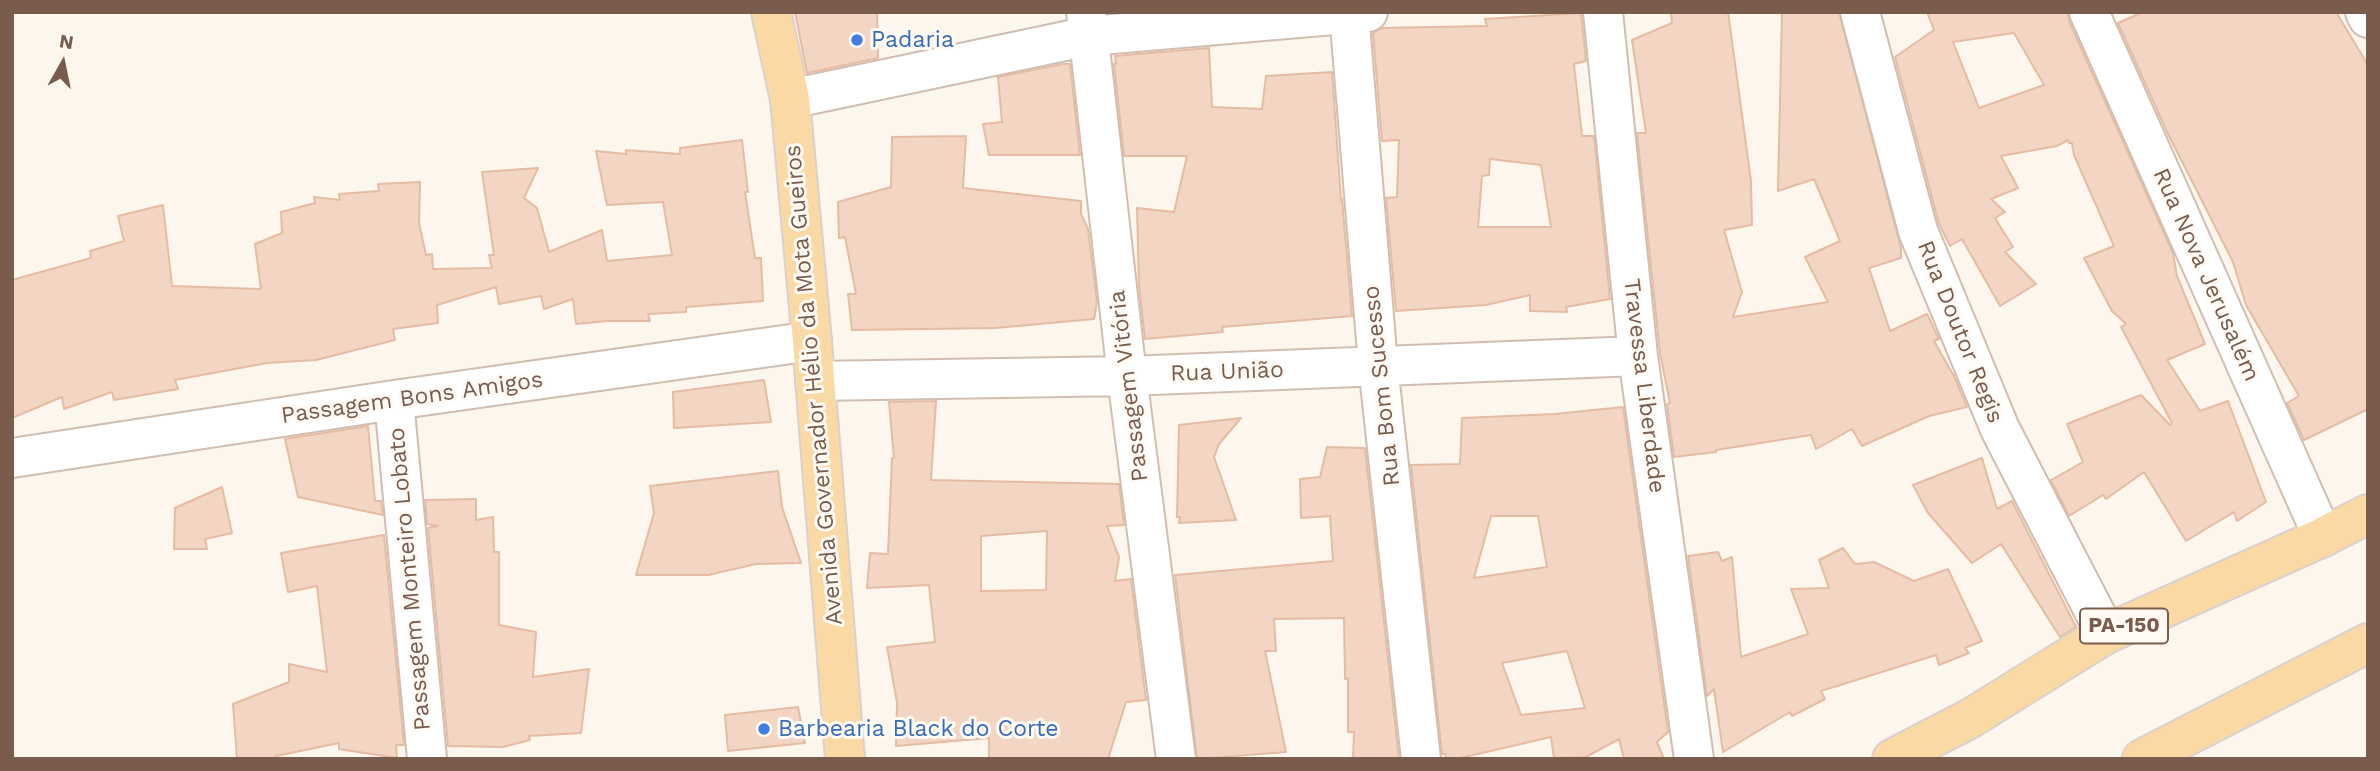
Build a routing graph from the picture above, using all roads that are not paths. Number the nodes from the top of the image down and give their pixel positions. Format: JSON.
{"nodes":[{"id":1,"x":771,"y":12,"type":"edge"},
{"id":2,"x":1604,"y":12,"type":"edge"},
{"id":3,"x":1860,"y":12,"type":"edge"},
{"id":4,"x":2089,"y":12,"type":"edge"},
{"id":5,"x":2365,"y":12,"type":"edge"},
{"id":6,"x":1355,"y":13,"type":"edge"},
{"id":7,"x":2368,"y":18,"type":"edge"},
{"id":8,"x":1088,"y":24,"type":"edge"},
{"id":9,"x":790,"y":99,"type":"junction"},
{"id":10,"x":812,"y":341,"type":"junction"},
{"id":11,"x":1638,"y":356,"type":"junction"},
{"id":12,"x":1378,"y":365,"type":"junction"},
{"id":13,"x":1127,"y":376,"type":"junction"},
{"id":14,"x":815,"y":381,"type":"junction"},
{"id":15,"x":394,"y":400,"type":"junction"},
{"id":16,"x":12,"y":458,"type":"edge"},
{"id":17,"x":2368,"y":514,"type":"edge"},
{"id":18,"x":2323,"y":537,"type":"junction"},
{"id":19,"x":2106,"y":634,"type":"junction"},
{"id":20,"x":2368,"y":643,"type":"edge"},
{"id":21,"x":427,"y":759,"type":"edge"},
{"id":22,"x":843,"y":759,"type":"edge"},
{"id":23,"x":1176,"y":759,"type":"edge"},
{"id":24,"x":1421,"y":759,"type":"edge"},
{"id":25,"x":1694,"y":759,"type":"edge"},
{"id":26,"x":1892,"y":759,"type":"edge"},
{"id":27,"x":2142,"y":759,"type":"edge"}],
"edges":[{"from":1,"to":9,"type":"main road","name":"Avenida Governador Hélio da Mota Gueiros"},
{"from":2,"to":11,"type":"street","name":"Travessa Liberdade"},
{"from":3,"to":19,"type":"street","name":"Rua Doutor Regis"},
{"from":4,"to":18,"type":"street","name":"Rua Nova Jerusalém"},
{"from":5,"to":7,"type":"street"},
{"from":6,"to":8,"type":"street"},
{"from":6,"to":12,"type":"street","name":"Rua Bom Sucesso"},
{"from":8,"to":9,"type":"street"},
{"from":8,"to":13,"type":"street","name":"Passagem Vitória"},
{"from":9,"to":10,"type":"main road","name":"Avenida Governador Hélio da Mota Gueiros"},
{"from":10,"to":14,"type":"main road","name":"Avenida Governador Hélio da Mota Gueiros"},
{"from":10,"to":15,"type":"street","name":"Passagem Bons Amigos"},
{"from":11,"to":12,"type":"street","name":"Rua União"},
{"from":11,"to":25,"type":"street","name":"Travessa Liberdade"},
{"from":12,"to":13,"type":"street","name":"Rua União"},
{"from":12,"to":24,"type":"street","name":"Rua Bom Sucesso"},
{"from":13,"to":14,"type":"street","name":"Rua União"},
{"from":13,"to":23,"type":"street","name":"Passagem Vitória"},
{"from":14,"to":22,"type":"main road","name":"Avenida Governador Hélio da Mota Gueiros"},
{"from":15,"to":16,"type":"street","name":"Passagem Bons Amigos"},
{"from":15,"to":21,"type":"street","name":"Passagem Monteiro Lobato"},
{"from":17,"to":18,"type":"main road","number":"PA-150"},
{"from":18,"to":19,"type":"main road","number":"PA-150"},
{"from":19,"to":26,"type":"main road","number":"PA-150"},
{"from":20,"to":27,"type":"main road"}]}
